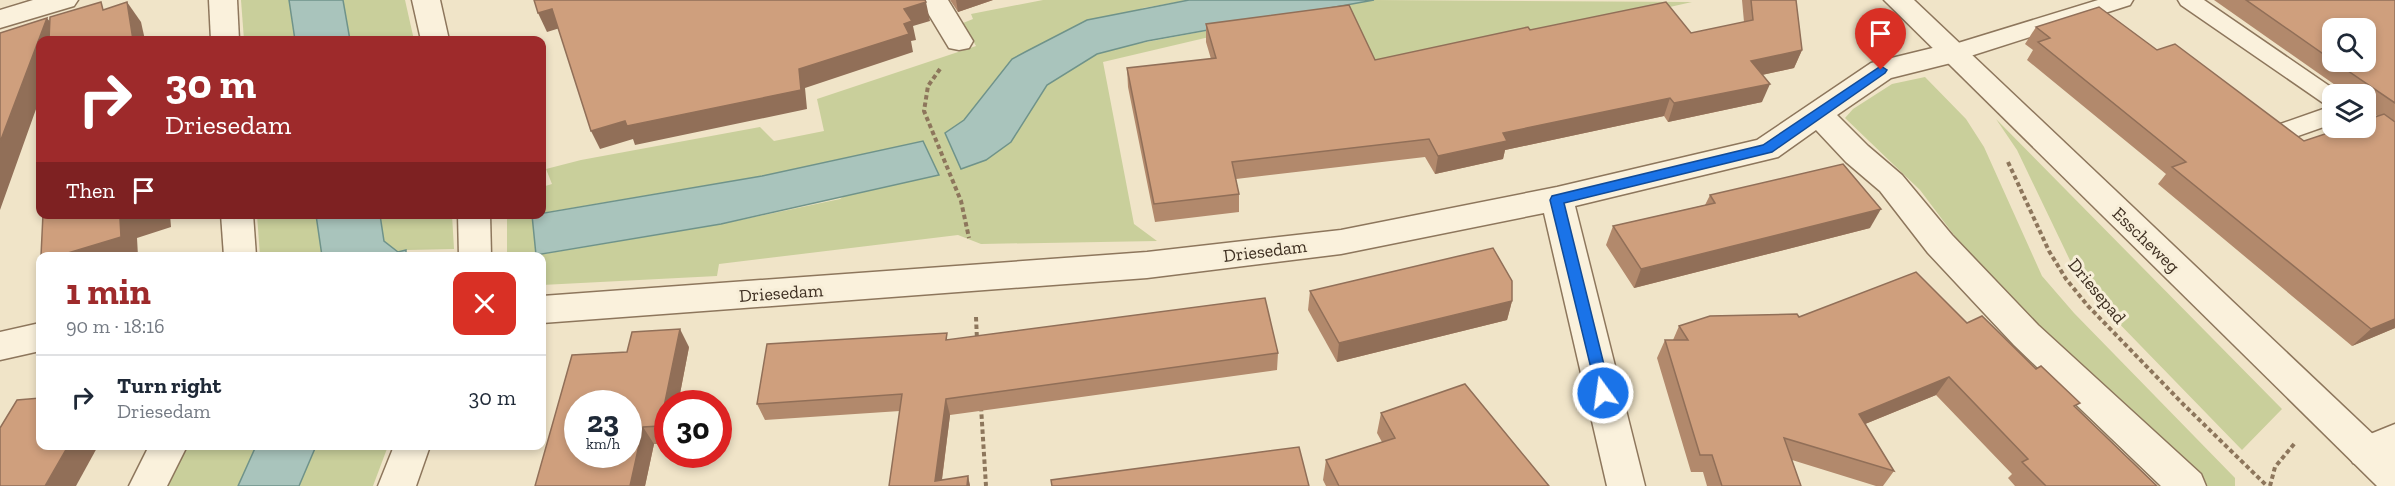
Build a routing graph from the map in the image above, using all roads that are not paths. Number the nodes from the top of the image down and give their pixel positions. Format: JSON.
{"nodes":[{"id":1,"x":64,"y":0,"type":"edge"},
{"id":2,"x":223,"y":0,"type":"edge"},
{"id":3,"x":426,"y":0,"type":"edge"},
{"id":4,"x":934,"y":0,"type":"edge"},
{"id":5,"x":1898,"y":0,"type":"edge"},
{"id":6,"x":2122,"y":0,"type":"edge"},
{"id":7,"x":2199,"y":2,"type":"edge"},
{"id":8,"x":0,"y":19,"type":"edge"},
{"id":9,"x":225,"y":36,"type":"edge"},
{"id":10,"x":434,"y":36,"type":"edge"},
{"id":11,"x":959,"y":41,"type":"road end"},
{"id":12,"x":1953,"y":53,"type":"junction"},
{"id":13,"x":2322,"y":93,"type":"edge"},
{"id":14,"x":1819,"y":115,"type":"junction"},
{"id":15,"x":2322,"y":119,"type":"edge"},
{"id":16,"x":2278,"y":134,"type":"edge"},
{"id":17,"x":1557,"y":200,"type":"junction"},
{"id":18,"x":237,"y":219,"type":"edge"},
{"id":19,"x":474,"y":219,"type":"edge"},
{"id":20,"x":240,"y":252,"type":"edge"},
{"id":21,"x":475,"y":252,"type":"edge"},
{"id":22,"x":546,"y":310,"type":"edge"},
{"id":23,"x":36,"y":339,"type":"edge"},
{"id":24,"x":0,"y":346,"type":"edge"},
{"id":25,"x":2381,"y":446,"type":"edge"},
{"id":26,"x":166,"y":450,"type":"edge"},
{"id":27,"x":410,"y":450,"type":"edge"},
{"id":28,"x":2395,"y":479,"type":"edge"},
{"id":29,"x":148,"y":486,"type":"edge"},
{"id":30,"x":397,"y":486,"type":"edge"},
{"id":31,"x":1626,"y":486,"type":"edge"},
{"id":32,"x":2187,"y":486,"type":"edge"}],
"edges":[{"from":1,"to":8,"type":"street"},
{"from":2,"to":9,"type":"street"},
{"from":3,"to":10,"type":"street"},
{"from":4,"to":11,"type":"street"},
{"from":5,"to":12,"type":"street","name":"Esscheweg"},
{"from":6,"to":12,"type":"lane"},
{"from":7,"to":13,"type":"lane"},
{"from":12,"to":14,"type":"street","name":"Driesedam"},
{"from":12,"to":25,"type":"street","name":"Esscheweg"},
{"from":14,"to":17,"type":"street","name":"Driesedam"},
{"from":14,"to":32,"type":"street"},
{"from":15,"to":16,"type":"lane"},
{"from":17,"to":22,"type":"street","name":"Driesedam"},
{"from":17,"to":31,"type":"street"},
{"from":18,"to":20,"type":"street"},
{"from":19,"to":21,"type":"street"},
{"from":23,"to":24,"type":"street"},
{"from":25,"to":28,"type":"street","name":"Esscheweg"},
{"from":26,"to":29,"type":"street"},
{"from":27,"to":30,"type":"street"}]}
